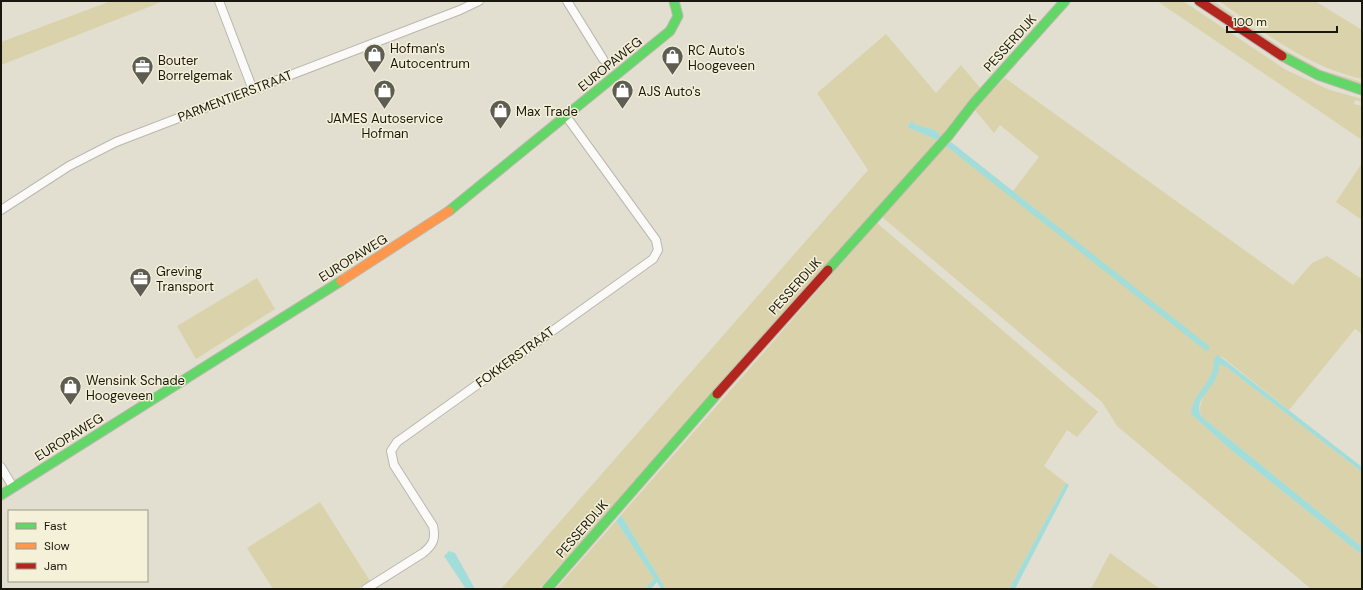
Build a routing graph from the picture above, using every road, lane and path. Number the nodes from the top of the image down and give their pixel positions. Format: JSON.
{"nodes":[{"id":1,"x":219,"y":1,"type":"edge"},
{"id":2,"x":479,"y":1,"type":"edge"},
{"id":3,"x":567,"y":1,"type":"edge"},
{"id":4,"x":674,"y":1,"type":"edge"},
{"id":5,"x":1065,"y":1,"type":"edge"},
{"id":6,"x":1199,"y":1,"type":"edge"},
{"id":7,"x":603,"y":59,"type":"dead end"},
{"id":8,"x":253,"y":90,"type":"junction"},
{"id":9,"x":1362,"y":90,"type":"edge"},
{"id":10,"x":566,"y":116,"type":"junction"},
{"id":11,"x":1,"y":210,"type":"edge"},
{"id":12,"x":1,"y":467,"type":"edge"},
{"id":13,"x":13,"y":487,"type":"junction"},
{"id":14,"x":1,"y":495,"type":"edge"},
{"id":15,"x":366,"y":589,"type":"edge"},
{"id":16,"x":547,"y":589,"type":"edge"}],
"edges":[{"from":1,"to":8,"type":"street"},
{"from":2,"to":8,"type":"street","name":"PARMENTIERSTRAAT"},
{"from":3,"to":7,"type":"street"},
{"from":4,"to":10,"type":"main road","name":"EUROPAWEG"},
{"from":5,"to":16,"type":"main road","name":"PESSERDIJK"},
{"from":6,"to":9,"type":"main road"},
{"from":8,"to":11,"type":"street","name":"PARMENTIERSTRAAT"},
{"from":10,"to":13,"type":"main road","name":"EUROPAWEG"},
{"from":10,"to":15,"type":"street","name":"FOKKERSTRAAT"},
{"from":12,"to":13,"type":"street"},
{"from":13,"to":14,"type":"main road","name":"EUROPAWEG"}]}
